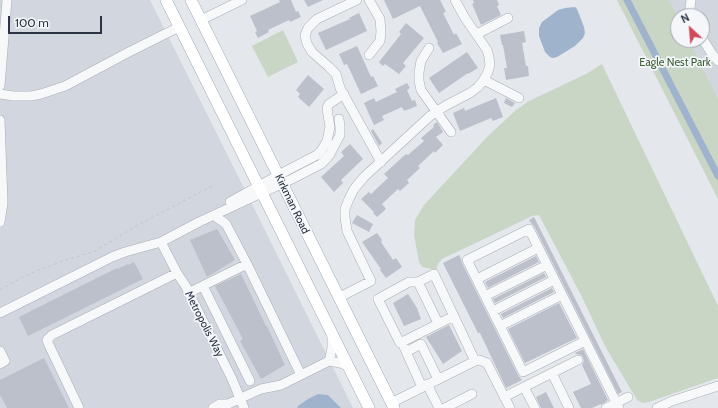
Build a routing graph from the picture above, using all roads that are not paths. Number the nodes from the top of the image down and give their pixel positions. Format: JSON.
{"nodes":[{"id":1,"x":7,"y":0,"type":"edge"},
{"id":2,"x":166,"y":0,"type":"edge"},
{"id":3,"x":191,"y":0,"type":"edge"},
{"id":4,"x":242,"y":0,"type":"edge"},
{"id":5,"x":357,"y":0,"type":"edge"},
{"id":6,"x":369,"y":0,"type":"edge"},
{"id":7,"x":454,"y":0,"type":"edge"},
{"id":8,"x":508,"y":18,"type":"dead end"},
{"id":9,"x":201,"y":20,"type":"junction"},
{"id":10,"x":179,"y":27,"type":"junction"},
{"id":11,"x":476,"y":34,"type":"junction"},
{"id":12,"x":429,"y":48,"type":"dead end"},
{"id":13,"x":708,"y":48,"type":"edge"},
{"id":14,"x":369,"y":54,"type":"dead end"},
{"id":15,"x":718,"y":60,"type":"edge"},
{"id":16,"x":484,"y":80,"type":"junction"},
{"id":17,"x":0,"y":86,"type":"edge"},
{"id":18,"x":0,"y":94,"type":"edge"},
{"id":19,"x":344,"y":94,"type":"junction"},
{"id":20,"x":519,"y":98,"type":"dead end"},
{"id":21,"x":436,"y":112,"type":"junction"},
{"id":22,"x":354,"y":113,"type":"junction"},
{"id":23,"x":339,"y":119,"type":"junction"},
{"id":24,"x":0,"y":120,"type":"edge"},
{"id":25,"x":329,"y":123,"type":"junction"},
{"id":26,"x":451,"y":132,"type":"dead end"},
{"id":27,"x":319,"y":160,"type":"junction"},
{"id":28,"x":381,"y":162,"type":"junction"},
{"id":29,"x":280,"y":180,"type":"junction"},
{"id":30,"x":260,"y":189,"type":"junction"},
{"id":31,"x":231,"y":208,"type":"junction"},
{"id":32,"x":215,"y":216,"type":"junction"},
{"id":33,"x":0,"y":222,"type":"edge"},
{"id":34,"x":199,"y":222,"type":"junction"},
{"id":35,"x":226,"y":224,"type":"junction"},
{"id":36,"x":161,"y":242,"type":"junction"},
{"id":37,"x":538,"y":248,"type":"junction"},
{"id":38,"x":247,"y":264,"type":"junction"},
{"id":39,"x":547,"y":264,"type":"junction"},
{"id":40,"x":177,"y":273,"type":"junction"},
{"id":41,"x":477,"y":279,"type":"junction"},
{"id":42,"x":554,"y":280,"type":"junction"},
{"id":43,"x":418,"y":282,"type":"junction"},
{"id":44,"x":203,"y":286,"type":"junction"},
{"id":45,"x":188,"y":293,"type":"junction"},
{"id":46,"x":562,"y":295,"type":"junction"},
{"id":47,"x":485,"y":296,"type":"junction"},
{"id":48,"x":338,"y":298,"type":"junction"},
{"id":49,"x":493,"y":311,"type":"junction"},
{"id":50,"x":0,"y":313,"type":"edge"},
{"id":51,"x":454,"y":316,"type":"junction"},
{"id":52,"x":438,"y":323,"type":"junction"},
{"id":53,"x":500,"y":326,"type":"junction"},
{"id":54,"x":332,"y":334,"type":"junction"},
{"id":55,"x":585,"y":341,"type":"junction"},
{"id":56,"x":401,"y":342,"type":"junction"},
{"id":57,"x":0,"y":351,"type":"edge"},
{"id":58,"x":406,"y":352,"type":"junction"},
{"id":59,"x":578,"y":360,"type":"dead end"},
{"id":60,"x":329,"y":361,"type":"junction"},
{"id":61,"x":475,"y":361,"type":"junction"},
{"id":62,"x":0,"y":364,"type":"edge"},
{"id":63,"x":348,"y":366,"type":"junction"},
{"id":64,"x":552,"y":373,"type":"junction"},
{"id":65,"x":302,"y":375,"type":"junction"},
{"id":66,"x":438,"y":379,"type":"junction"},
{"id":67,"x":250,"y":381,"type":"dead end"},
{"id":68,"x":425,"y":386,"type":"junction"},
{"id":69,"x":718,"y":386,"type":"edge"},
{"id":70,"x":524,"y":387,"type":"junction"},
{"id":71,"x":472,"y":394,"type":"dead end"},
{"id":72,"x":504,"y":397,"type":"junction"},
{"id":73,"x":628,"y":397,"type":"dead end"},
{"id":74,"x":240,"y":398,"type":"junction"},
{"id":75,"x":392,"y":405,"type":"edge"},
{"id":76,"x":618,"y":405,"type":"edge"},
{"id":77,"x":448,"y":407,"type":"edge"},
{"id":78,"x":79,"y":408,"type":"edge"},
{"id":79,"x":212,"y":408,"type":"edge"},
{"id":80,"x":244,"y":408,"type":"edge"},
{"id":81,"x":369,"y":408,"type":"edge"},
{"id":82,"x":439,"y":408,"type":"edge"},
{"id":83,"x":510,"y":408,"type":"edge"},
{"id":84,"x":535,"y":408,"type":"edge"},
{"id":85,"x":569,"y":408,"type":"edge"},
{"id":86,"x":606,"y":408,"type":"edge"},
{"id":87,"x":657,"y":408,"type":"edge"}],
"edges":[{"from":1,"to":17,"type":"street"},
{"from":2,"to":10,"type":"main road","name":"Kirkman Road"},
{"from":3,"to":9,"type":"main road","name":"Kirkman Road"},
{"from":4,"to":9,"type":"street"},
{"from":5,"to":19,"type":"street"},
{"from":6,"to":14,"type":"street"},
{"from":7,"to":11,"type":"street"},
{"from":8,"to":11,"type":"street"},
{"from":9,"to":29,"type":"main road","name":"Kirkman Road"},
{"from":10,"to":18,"type":"street"},
{"from":10,"to":30,"type":"main road","name":"Kirkman Road"},
{"from":11,"to":16,"type":"street"},
{"from":12,"to":21,"type":"street"},
{"from":13,"to":15,"type":"street"},
{"from":16,"to":20,"type":"street"},
{"from":16,"to":21,"type":"street"},
{"from":19,"to":22,"type":"street"},
{"from":19,"to":25,"type":"street"},
{"from":21,"to":26,"type":"street"},
{"from":21,"to":28,"type":"street"},
{"from":22,"to":23,"type":"street"},
{"from":22,"to":28,"type":"street"},
{"from":23,"to":25,"type":"street"},
{"from":23,"to":27,"type":"street"},
{"from":24,"to":33,"type":"street"},
{"from":25,"to":27,"type":"street"},
{"from":27,"to":29,"type":"street"},
{"from":28,"to":48,"type":"street"},
{"from":29,"to":30,"type":"street"},
{"from":29,"to":48,"type":"main road","name":"Kirkman Road"},
{"from":30,"to":31,"type":"street"},
{"from":30,"to":34,"type":"street"},
{"from":30,"to":54,"type":"main road","name":"Kirkman Road"},
{"from":31,"to":32,"type":"street"},
{"from":31,"to":35,"type":"street"},
{"from":32,"to":34,"type":"street"},
{"from":32,"to":35,"type":"street"},
{"from":34,"to":36,"type":"street"},
{"from":35,"to":38,"type":"street"},
{"from":36,"to":40,"type":"street","name":"Metropolis Way"},
{"from":36,"to":50,"type":"street"},
{"from":37,"to":39,"type":"street"},
{"from":37,"to":41,"type":"street"},
{"from":37,"to":41,"type":"street"},
{"from":38,"to":44,"type":"street"},
{"from":38,"to":65,"type":"street"},
{"from":39,"to":42,"type":"street"},
{"from":39,"to":47,"type":"street"},
{"from":40,"to":45,"type":"street","name":"Metropolis Way"},
{"from":40,"to":78,"type":"street"},
{"from":41,"to":47,"type":"street"},
{"from":42,"to":46,"type":"street"},
{"from":42,"to":49,"type":"street"},
{"from":43,"to":51,"type":"street"},
{"from":43,"to":52,"type":"street"},
{"from":43,"to":56,"type":"street"},
{"from":44,"to":45,"type":"street"},
{"from":44,"to":67,"type":"street"},
{"from":45,"to":74,"type":"street","name":"Metropolis Way"},
{"from":46,"to":53,"type":"street"},
{"from":46,"to":55,"type":"street"},
{"from":47,"to":49,"type":"street"},
{"from":48,"to":75,"type":"main road","name":"Kirkman Road"},
{"from":49,"to":53,"type":"street"},
{"from":51,"to":52,"type":"street"},
{"from":51,"to":61,"type":"street"},
{"from":52,"to":56,"type":"street"},
{"from":53,"to":55,"type":"street"},
{"from":54,"to":60,"type":"street"},
{"from":54,"to":63,"type":"main road","name":"Kirkman Road"},
{"from":55,"to":76,"type":"street"},
{"from":56,"to":58,"type":"street"},
{"from":57,"to":62,"type":"street"},
{"from":58,"to":66,"type":"street"},
{"from":58,"to":68,"type":"street"},
{"from":59,"to":64,"type":"street"},
{"from":60,"to":63,"type":"street"},
{"from":60,"to":65,"type":"street"},
{"from":61,"to":66,"type":"street"},
{"from":61,"to":72,"type":"street"},
{"from":63,"to":81,"type":"main road","name":"Kirkman Road"},
{"from":64,"to":70,"type":"street"},
{"from":64,"to":85,"type":"street"},
{"from":65,"to":74,"type":"street"},
{"from":66,"to":68,"type":"street"},
{"from":68,"to":75,"type":"street"},
{"from":68,"to":82,"type":"street"},
{"from":69,"to":87,"type":"street"},
{"from":70,"to":72,"type":"street"},
{"from":70,"to":84,"type":"street"},
{"from":71,"to":77,"type":"street"},
{"from":72,"to":83,"type":"street"},
{"from":73,"to":76,"type":"street"},
{"from":74,"to":79,"type":"street"},
{"from":74,"to":80,"type":"street","name":"Metropolis Way"},
{"from":76,"to":86,"type":"street"}]}
